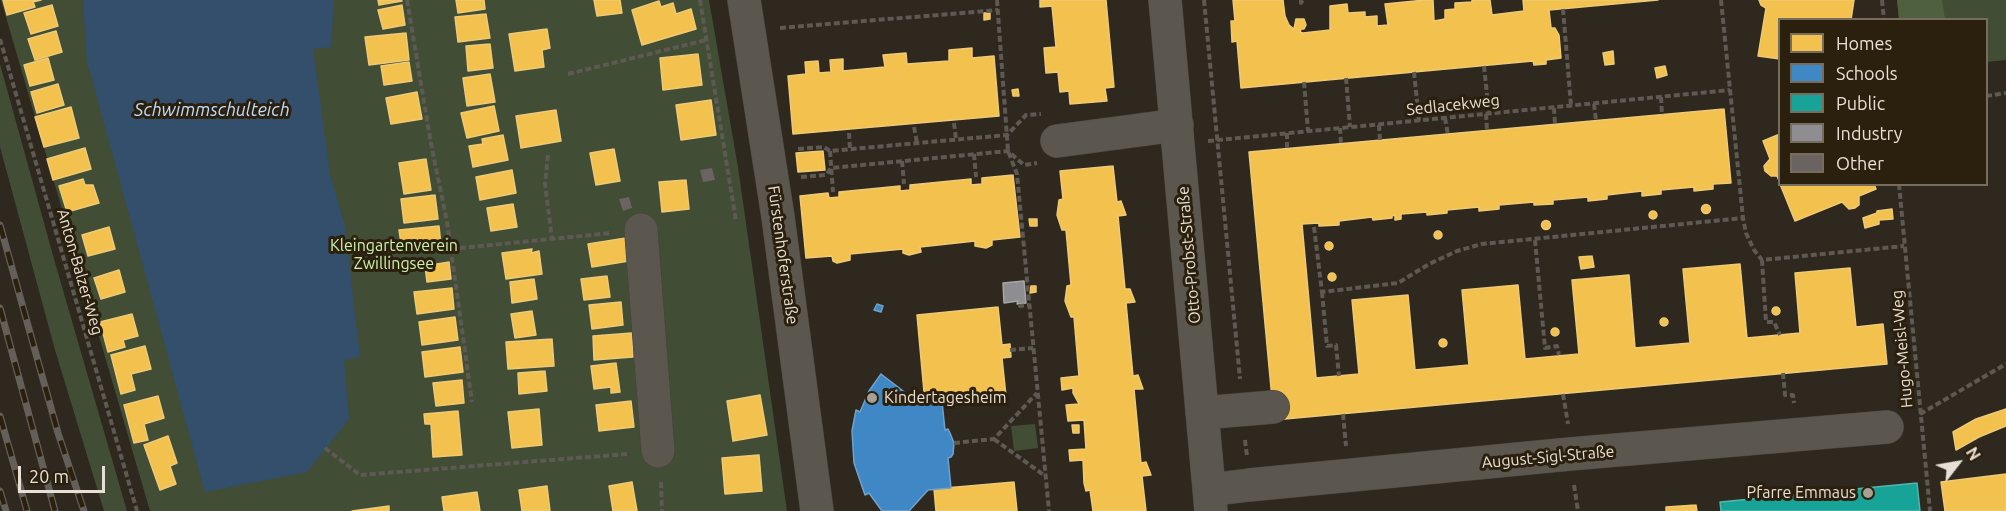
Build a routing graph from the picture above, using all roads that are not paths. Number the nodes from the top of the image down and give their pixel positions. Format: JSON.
{"nodes":[{"id":1,"x":744,"y":0,"type":"edge"},
{"id":2,"x":1165,"y":0,"type":"edge"},
{"id":3,"x":1178,"y":135,"type":"junction"},
{"id":4,"x":1051,"y":139,"type":"road end"},
{"id":5,"x":641,"y":230,"type":"road end"},
{"id":6,"x":1258,"y":408,"type":"road end"},
{"id":7,"x":1202,"y":413,"type":"junction"},
{"id":8,"x":1887,"y":427,"type":"dead end"},
{"id":9,"x":658,"y":451,"type":"road end"},
{"id":10,"x":1210,"y":501,"type":"edge"},
{"id":11,"x":817,"y":511,"type":"edge"}],
"edges":[{"from":1,"to":11,"type":"street","name":"Fürstenhoferstraße"},
{"from":2,"to":3,"type":"street","name":"Otto-Probst-Straße"},
{"from":3,"to":4,"type":"street"},
{"from":3,"to":7,"type":"street","name":"Otto-Probst-Straße"},
{"from":5,"to":9,"type":"street"},
{"from":6,"to":7,"type":"street"},
{"from":7,"to":10,"type":"street","name":"Otto-Probst-Straße"},
{"from":8,"to":10,"type":"street","name":"August-Sigl-Straße"}]}
